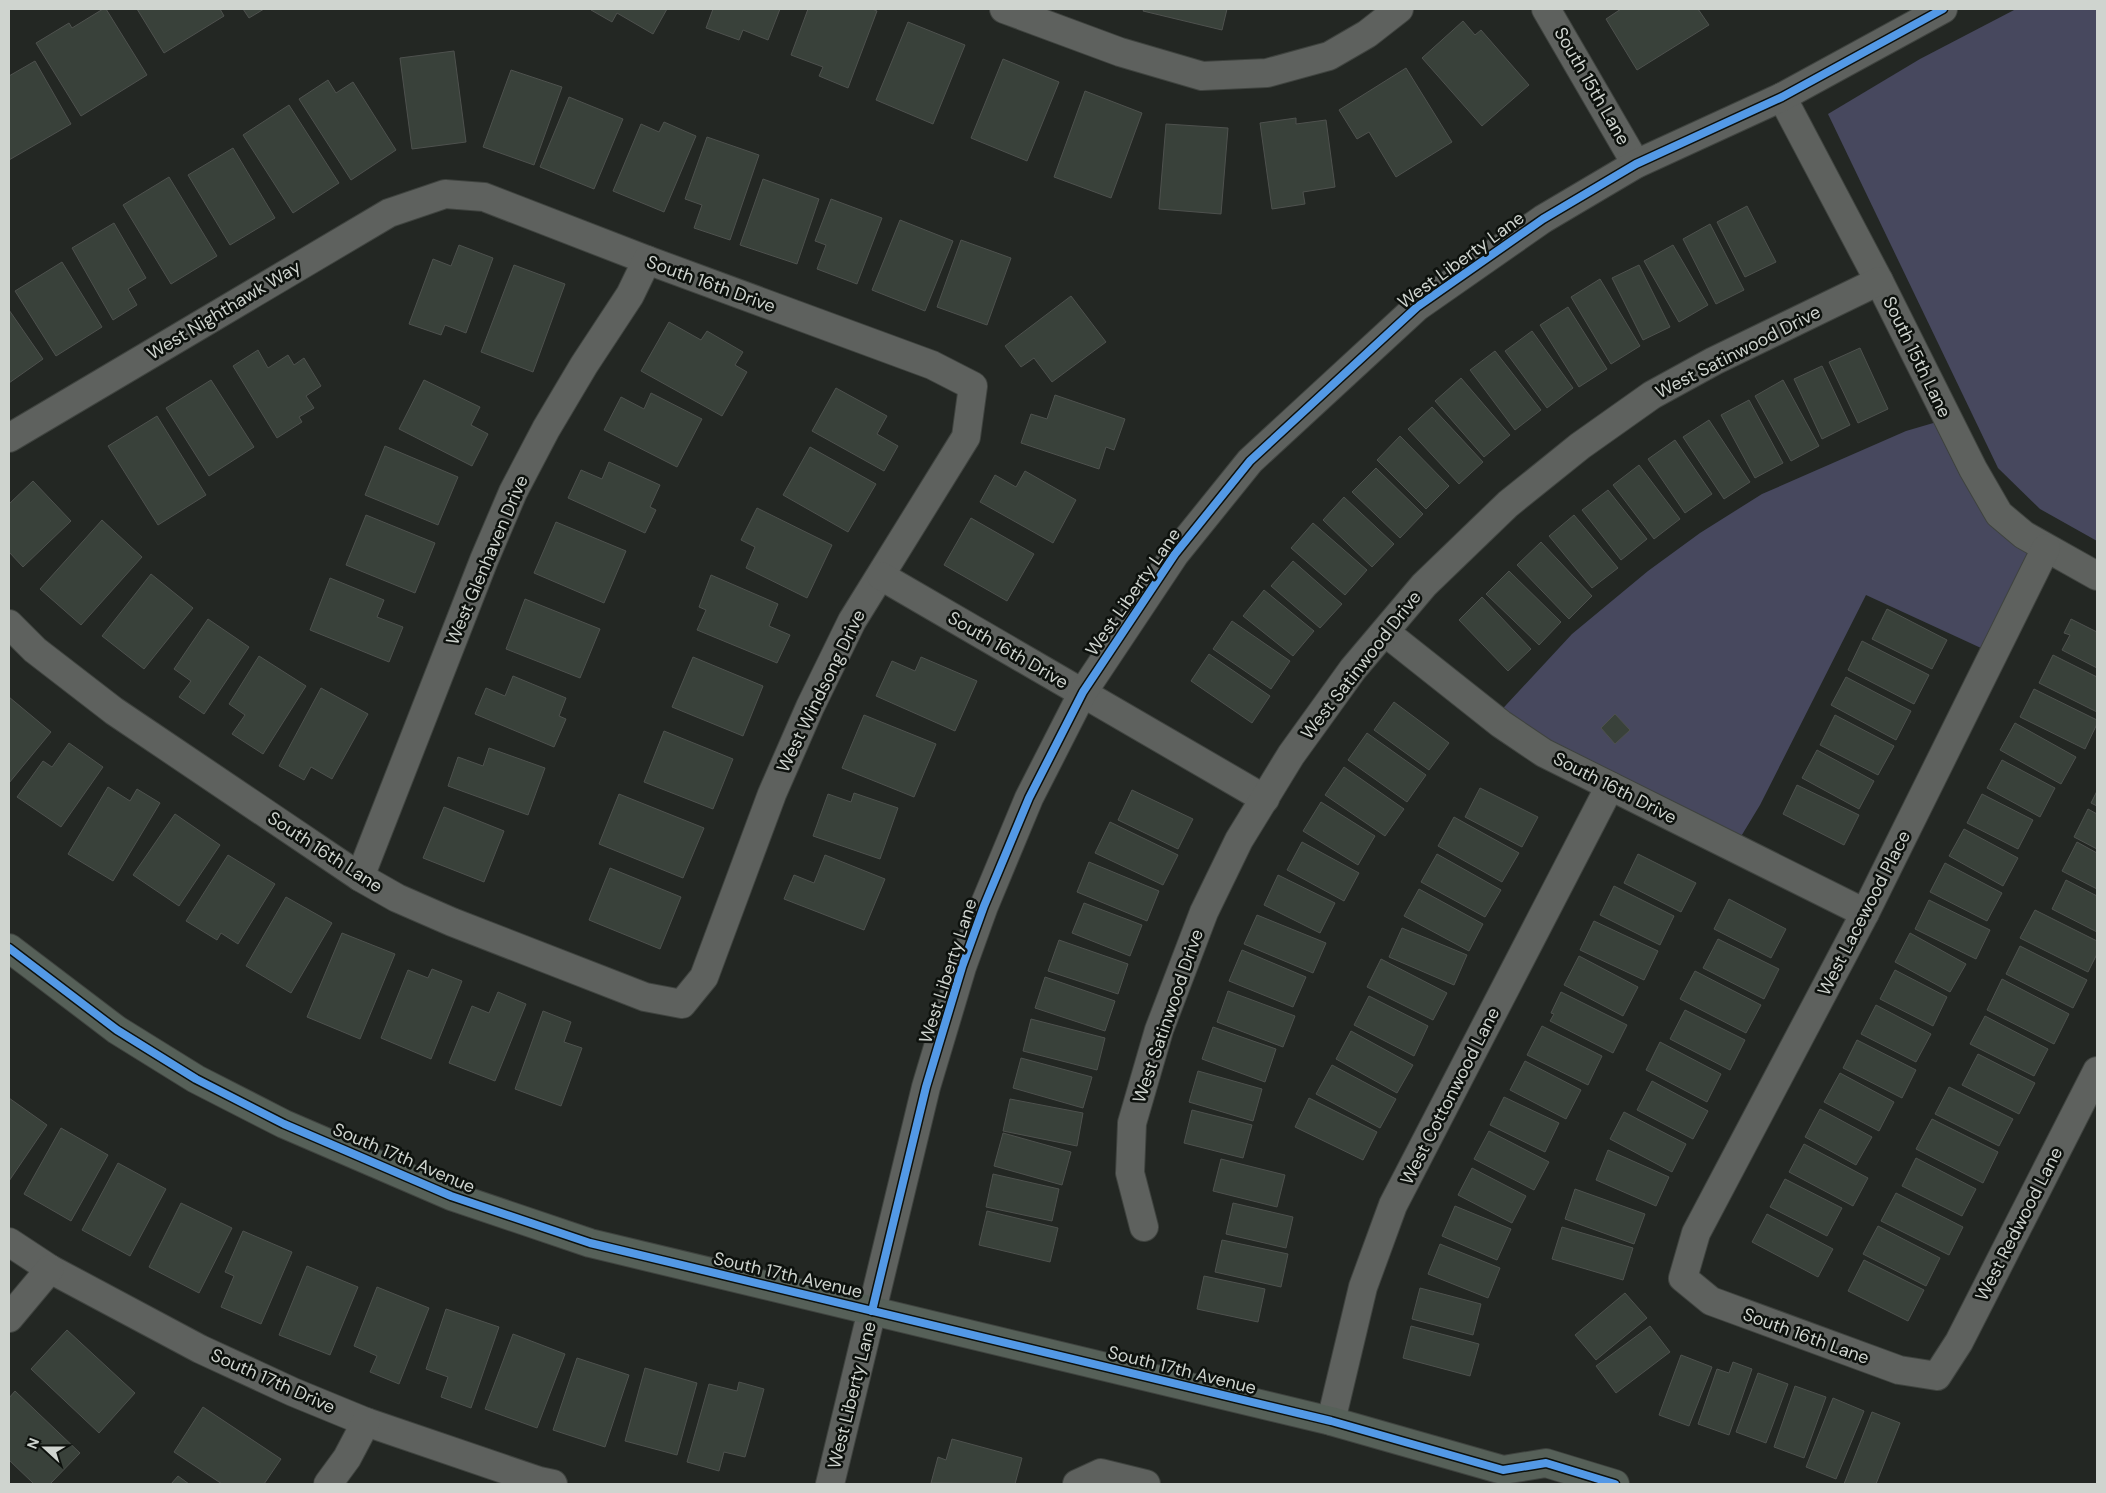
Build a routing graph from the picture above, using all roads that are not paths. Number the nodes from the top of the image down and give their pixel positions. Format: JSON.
{"nodes":[{"id":1,"x":1004,"y":9,"type":"edge"},
{"id":2,"x":1399,"y":9,"type":"edge"},
{"id":3,"x":1546,"y":9,"type":"edge"},
{"id":4,"x":1942,"y":9,"type":"edge"},
{"id":5,"x":1782,"y":97,"type":"junction"},
{"id":6,"x":1636,"y":164,"type":"junction"},
{"id":7,"x":445,"y":194,"type":"joint"},
{"id":8,"x":647,"y":260,"type":"junction"},
{"id":9,"x":1879,"y":281,"type":"junction"},
{"id":10,"x":973,"y":386,"type":"joint"},
{"id":11,"x":9,"y":438,"type":"edge"},
{"id":12,"x":2046,"y":548,"type":"junction"},
{"id":13,"x":880,"y":576,"type":"junction"},
{"id":14,"x":2097,"y":576,"type":"edge"},
{"id":15,"x":9,"y":624,"type":"edge"},
{"id":16,"x":1385,"y":632,"type":"junction"},
{"id":17,"x":1083,"y":692,"type":"junction"},
{"id":18,"x":1610,"y":786,"type":"junction"},
{"id":19,"x":1265,"y":799,"type":"junction"},
{"id":20,"x":360,"y":876,"type":"junction"},
{"id":21,"x":1865,"y":913,"type":"junction"},
{"id":22,"x":9,"y":948,"type":"edge"},
{"id":23,"x":682,"y":1004,"type":"joint"},
{"id":24,"x":2097,"y":1071,"type":"edge"},
{"id":25,"x":1144,"y":1226,"type":"dead end"},
{"id":26,"x":9,"y":1242,"type":"edge"},
{"id":27,"x":50,"y":1269,"type":"junction"},
{"id":28,"x":1683,"y":1278,"type":"joint"},
{"id":29,"x":872,"y":1310,"type":"junction"},
{"id":30,"x":9,"y":1318,"type":"edge"},
{"id":31,"x":1937,"y":1376,"type":"joint"},
{"id":32,"x":1331,"y":1421,"type":"junction"},
{"id":33,"x":366,"y":1422,"type":"junction"},
{"id":34,"x":1510,"y":1477,"type":"edge"},
{"id":35,"x":328,"y":1484,"type":"edge"},
{"id":36,"x":553,"y":1484,"type":"edge"},
{"id":37,"x":830,"y":1484,"type":"edge"},
{"id":38,"x":1077,"y":1484,"type":"edge"},
{"id":39,"x":1146,"y":1484,"type":"edge"},
{"id":40,"x":1615,"y":1484,"type":"edge"}],
"edges":[{"from":1,"to":2,"type":"street"},
{"from":3,"to":6,"type":"street","name":"South 15th Lane"},
{"from":4,"to":5,"type":"street","name":"West Liberty Lane"},
{"from":5,"to":6,"type":"street","name":"West Liberty Lane"},
{"from":5,"to":9,"type":"street","name":"South 15th Lane"},
{"from":6,"to":17,"type":"street","name":"West Liberty Lane"},
{"from":7,"to":8,"type":"street","name":"South 16th Drive"},
{"from":7,"to":11,"type":"street","name":"West Nighthawk Way"},
{"from":8,"to":10,"type":"street","name":"South 16th Drive"},
{"from":8,"to":20,"type":"street","name":"West Glenhaven Drive"},
{"from":9,"to":12,"type":"street","name":"South 15th Lane"},
{"from":9,"to":16,"type":"street","name":"West Satinwood Drive"},
{"from":10,"to":13,"type":"street","name":"West Windsong Drive"},
{"from":12,"to":14,"type":"street","name":"South 15th Lane"},
{"from":12,"to":21,"type":"street","name":"West Lacewood Place"},
{"from":13,"to":17,"type":"street","name":"South 16th Drive"},
{"from":13,"to":23,"type":"street","name":"West Windsong Drive"},
{"from":15,"to":20,"type":"street","name":"South 16th Lane"},
{"from":16,"to":18,"type":"street","name":"South 16th Drive"},
{"from":16,"to":19,"type":"street","name":"West Satinwood Drive"},
{"from":17,"to":19,"type":"street","name":"South 16th Drive"},
{"from":17,"to":29,"type":"street","name":"West Liberty Lane"},
{"from":18,"to":21,"type":"street","name":"South 16th Drive"},
{"from":18,"to":32,"type":"street","name":"West Cottonwood Lane"},
{"from":19,"to":25,"type":"street","name":"West Satinwood Drive"},
{"from":20,"to":23,"type":"street","name":"South 16th Lane"},
{"from":21,"to":28,"type":"street","name":"West Lacewood Place"},
{"from":22,"to":29,"type":"main road","name":"South 17th Avenue"},
{"from":24,"to":31,"type":"street","name":"West Redwood Lane"},
{"from":26,"to":27,"type":"street","name":"South 17th Drive"},
{"from":27,"to":30,"type":"street"},
{"from":27,"to":33,"type":"street","name":"South 17th Drive"},
{"from":28,"to":31,"type":"street","name":"South 16th Lane"},
{"from":29,"to":32,"type":"main road","name":"South 17th Avenue"},
{"from":29,"to":37,"type":"street","name":"West Liberty Lane"},
{"from":32,"to":34,"type":"main road","name":"South 17th Avenue"},
{"from":33,"to":35,"type":"street"},
{"from":33,"to":36,"type":"street","name":"South 17th Drive"},
{"from":34,"to":40,"type":"main road","name":"South 17th Avenue"},
{"from":38,"to":39,"type":"street"}]}
